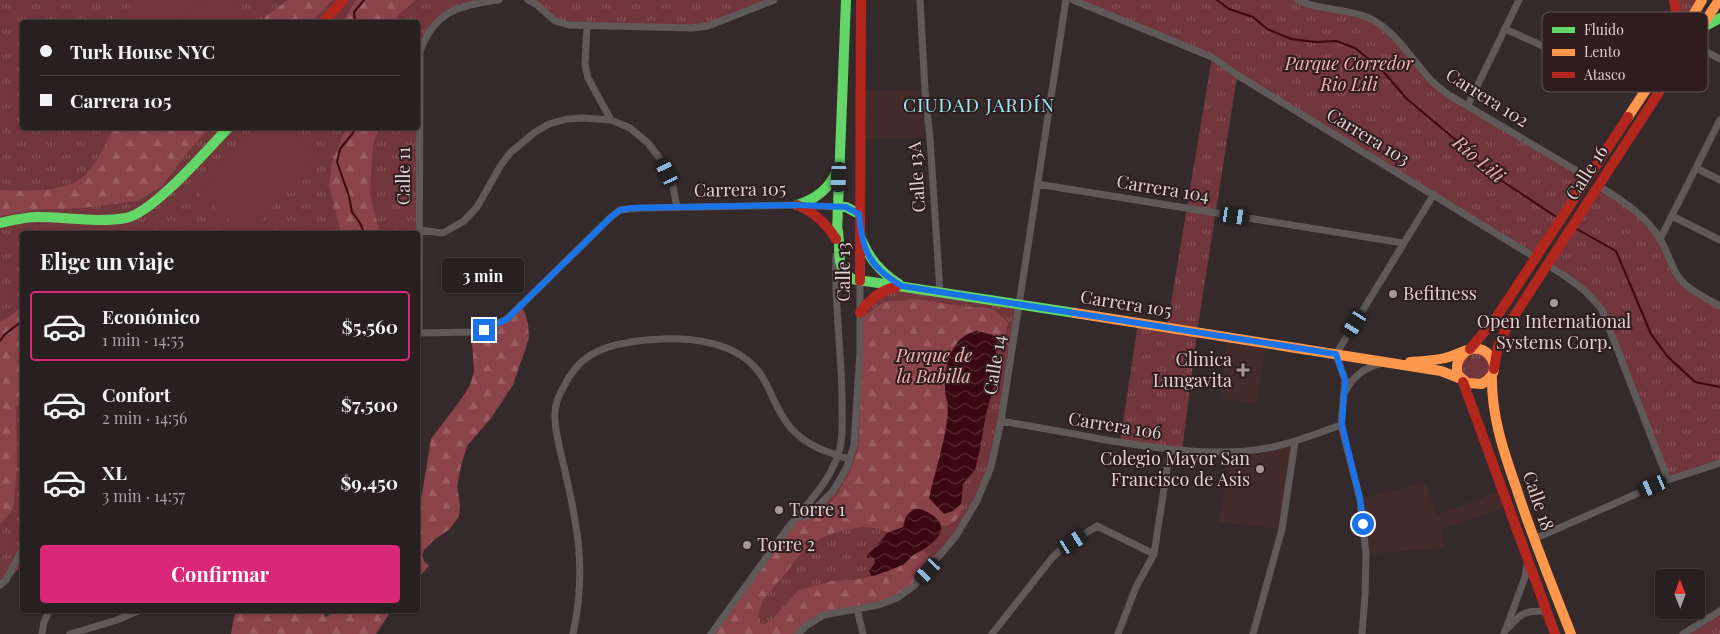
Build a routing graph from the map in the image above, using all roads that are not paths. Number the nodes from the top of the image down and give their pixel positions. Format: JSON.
{"nodes":[{"id":1,"x":343,"y":0,"type":"edge"},
{"id":2,"x":499,"y":0,"type":"edge"},
{"id":3,"x":528,"y":0,"type":"edge"},
{"id":4,"x":774,"y":0,"type":"edge"},
{"id":5,"x":846,"y":0,"type":"edge"},
{"id":6,"x":861,"y":0,"type":"edge"},
{"id":7,"x":920,"y":0,"type":"edge"},
{"id":8,"x":1066,"y":0,"type":"edge"},
{"id":9,"x":1073,"y":0,"type":"edge"},
{"id":10,"x":1298,"y":0,"type":"edge"},
{"id":11,"x":1509,"y":0,"type":"edge"},
{"id":12,"x":1702,"y":0,"type":"edge"},
{"id":13,"x":1719,"y":0,"type":"edge"},
{"id":14,"x":1518,"y":2,"type":"edge"},
{"id":15,"x":1695,"y":12,"type":"edge"},
{"id":16,"x":1708,"y":18,"type":"edge"},
{"id":17,"x":1720,"y":18,"type":"edge"},
{"id":18,"x":326,"y":20,"type":"edge"},
{"id":19,"x":587,"y":25,"type":"junction"},
{"id":20,"x":1708,"y":25,"type":"edge"},
{"id":21,"x":1505,"y":29,"type":"junction"},
{"id":22,"x":1542,"y":46,"type":"edge"},
{"id":23,"x":420,"y":50,"type":"edge"},
{"id":24,"x":1708,"y":53,"type":"edge"},
{"id":25,"x":1720,"y":59,"type":"edge"},
{"id":26,"x":1645,"y":92,"type":"edge"},
{"id":27,"x":1660,"y":92,"type":"edge"},
{"id":28,"x":1468,"y":105,"type":"junction"},
{"id":29,"x":611,"y":120,"type":"junction"},
{"id":30,"x":1720,"y":120,"type":"edge"},
{"id":31,"x":226,"y":130,"type":"edge"},
{"id":32,"x":420,"y":130,"type":"edge"},
{"id":33,"x":840,"y":162,"type":"junction"},
{"id":34,"x":1696,"y":168,"type":"junction"},
{"id":35,"x":1589,"y":178,"type":"junction"},
{"id":36,"x":1720,"y":180,"type":"edge"},
{"id":37,"x":1037,"y":184,"type":"junction"},
{"id":38,"x":1598,"y":186,"type":"junction"},
{"id":39,"x":1434,"y":194,"type":"junction"},
{"id":40,"x":797,"y":205,"type":"junction"},
{"id":41,"x":838,"y":206,"type":"junction"},
{"id":42,"x":677,"y":207,"type":"junction"},
{"id":43,"x":859,"y":214,"type":"junction"},
{"id":44,"x":1672,"y":216,"type":"junction"},
{"id":45,"x":0,"y":223,"type":"edge"},
{"id":46,"x":837,"y":227,"type":"junction"},
{"id":47,"x":419,"y":230,"type":"joint"},
{"id":48,"x":861,"y":237,"type":"junction"},
{"id":49,"x":1660,"y":239,"type":"junction"},
{"id":50,"x":1720,"y":240,"type":"edge"},
{"id":51,"x":836,"y":241,"type":"junction"},
{"id":52,"x":1403,"y":243,"type":"junction"},
{"id":53,"x":1536,"y":258,"type":"junction"},
{"id":54,"x":1547,"y":265,"type":"junction"},
{"id":55,"x":860,"y":281,"type":"junction"},
{"id":56,"x":902,"y":286,"type":"junction"},
{"id":57,"x":940,"y":292,"type":"junction"},
{"id":58,"x":1020,"y":304,"type":"junction"},
{"id":59,"x":1720,"y":306,"type":"edge"},
{"id":60,"x":860,"y":313,"type":"junction"},
{"id":61,"x":420,"y":333,"type":"edge"},
{"id":62,"x":1468,"y":350,"type":"junction"},
{"id":63,"x":1336,"y":354,"type":"junction"},
{"id":64,"x":1386,"y":362,"type":"junction"},
{"id":65,"x":1493,"y":372,"type":"junction"},
{"id":66,"x":1461,"y":380,"type":"junction"},
{"id":67,"x":1344,"y":395,"type":"junction"},
{"id":68,"x":1001,"y":421,"type":"junction"},
{"id":69,"x":1342,"y":425,"type":"junction"},
{"id":70,"x":1295,"y":442,"type":"junction"},
{"id":71,"x":1170,"y":450,"type":"junction"},
{"id":72,"x":838,"y":456,"type":"junction"},
{"id":73,"x":849,"y":459,"type":"junction"},
{"id":74,"x":1720,"y":463,"type":"edge"},
{"id":75,"x":1668,"y":480,"type":"junction"},
{"id":76,"x":796,"y":518,"type":"junction"},
{"id":77,"x":1534,"y":539,"type":"junction"},
{"id":78,"x":20,"y":554,"type":"edge"},
{"id":79,"x":1154,"y":554,"type":"junction"},
{"id":80,"x":1528,"y":561,"type":"junction"},
{"id":81,"x":0,"y":585,"type":"edge"},
{"id":82,"x":857,"y":609,"type":"junction"},
{"id":83,"x":1720,"y":611,"type":"edge"},
{"id":84,"x":1546,"y":612,"type":"junction"},
{"id":85,"x":48,"y":613,"type":"edge"},
{"id":86,"x":133,"y":613,"type":"edge"},
{"id":87,"x":1504,"y":633,"type":"edge"},
{"id":88,"x":42,"y":634,"type":"edge"},
{"id":89,"x":70,"y":634,"type":"edge"},
{"id":90,"x":573,"y":634,"type":"edge"},
{"id":91,"x":711,"y":634,"type":"edge"},
{"id":92,"x":798,"y":634,"type":"edge"},
{"id":93,"x":863,"y":634,"type":"edge"},
{"id":94,"x":992,"y":634,"type":"edge"},
{"id":95,"x":1118,"y":634,"type":"edge"},
{"id":96,"x":1253,"y":634,"type":"edge"},
{"id":97,"x":1362,"y":634,"type":"edge"},
{"id":98,"x":1555,"y":634,"type":"edge"},
{"id":99,"x":1571,"y":634,"type":"edge"},
{"id":100,"x":1683,"y":634,"type":"edge"}],
"edges":[{"from":1,"to":18,"type":"main road"},
{"from":2,"to":23,"type":"street","name":"Calle 11"},
{"from":3,"to":19,"type":"street"},
{"from":4,"to":19,"type":"street"},
{"from":5,"to":33,"type":"main road","name":"Calle 13"},
{"from":6,"to":43,"type":"main road","name":"Calle 13"},
{"from":7,"to":57,"type":"street","name":"Calle 13A"},
{"from":8,"to":37,"type":"street","name":"Calle 14"},
{"from":9,"to":39,"type":"street","name":"Carrera 103"},
{"from":10,"to":28,"type":"street","name":"Carrera 102"},
{"from":11,"to":14,"type":"street"},
{"from":12,"to":15,"type":"main road","name":"Calle 16"},
{"from":13,"to":16,"type":"main road","name":"Calle 16"},
{"from":14,"to":21,"type":"street"},
{"from":17,"to":20,"type":"main road"},
{"from":19,"to":29,"type":"street"},
{"from":21,"to":22,"type":"street"},
{"from":21,"to":28,"type":"street"},
{"from":24,"to":25,"type":"street"},
{"from":26,"to":35,"type":"main road","name":"Calle 16"},
{"from":27,"to":38,"type":"main road","name":"Calle 16"},
{"from":28,"to":35,"type":"street","name":"Carrera 102"},
{"from":29,"to":42,"type":"street"},
{"from":29,"to":47,"type":"street"},
{"from":30,"to":34,"type":"street"},
{"from":31,"to":45,"type":"main road"},
{"from":32,"to":47,"type":"street","name":"Calle 11"},
{"from":33,"to":40,"type":"main road"},
{"from":33,"to":41,"type":"main road","name":"Calle 13"},
{"from":34,"to":36,"type":"street"},
{"from":34,"to":44,"type":"street"},
{"from":35,"to":53,"type":"main road","name":"Calle 16"},
{"from":37,"to":52,"type":"street","name":"Carrera 104"},
{"from":37,"to":58,"type":"street","name":"Calle 14"},
{"from":38,"to":49,"type":"street"},
{"from":38,"to":54,"type":"main road","name":"Calle 16"},
{"from":39,"to":52,"type":"street"},
{"from":39,"to":53,"type":"street","name":"Carrera 103"},
{"from":40,"to":41,"type":"street","name":"Carrera 105"},
{"from":40,"to":42,"type":"street","name":"Carrera 105"},
{"from":40,"to":51,"type":"main road"},
{"from":41,"to":43,"type":"main road"},
{"from":41,"to":46,"type":"main road","name":"Calle 13"},
{"from":42,"to":61,"type":"street","name":"Carrera 105"},
{"from":43,"to":48,"type":"main road","name":"Calle 13"},
{"from":44,"to":49,"type":"street"},
{"from":44,"to":50,"type":"street"},
{"from":46,"to":51,"type":"main road","name":"Calle 13"},
{"from":46,"to":55,"type":"main road"},
{"from":48,"to":55,"type":"main road","name":"Calle 13"},
{"from":48,"to":56,"type":"main road"},
{"from":49,"to":59,"type":"street"},
{"from":51,"to":72,"type":"street","name":"Calle 13"},
{"from":52,"to":63,"type":"street"},
{"from":53,"to":62,"type":"main road","name":"Calle 16"},
{"from":54,"to":65,"type":"main road","name":"Calle 16"},
{"from":54,"to":75,"type":"street"},
{"from":55,"to":56,"type":"main road","name":"Carrera 105"},
{"from":55,"to":60,"type":"street","name":"Calle 13"},
{"from":56,"to":57,"type":"main road","name":"Carrera 105"},
{"from":56,"to":60,"type":"main road"},
{"from":57,"to":58,"type":"main road","name":"Carrera 105"},
{"from":58,"to":63,"type":"main road","name":"Carrera 105"},
{"from":58,"to":68,"type":"street","name":"Calle 14"},
{"from":60,"to":73,"type":"street","name":"Calle 13"},
{"from":62,"to":64,"type":"main road","name":"Carrera 105"},
{"from":62,"to":65,"type":"main road"},
{"from":62,"to":66,"type":"main road"},
{"from":63,"to":64,"type":"main road","name":"Carrera 105"},
{"from":63,"to":67,"type":"street"},
{"from":64,"to":66,"type":"main road","name":"Carrera 105"},
{"from":64,"to":67,"type":"street"},
{"from":65,"to":66,"type":"main road"},
{"from":65,"to":77,"type":"main road","name":"Calle 18"},
{"from":66,"to":80,"type":"main road","name":"Calle 18"},
{"from":67,"to":69,"type":"street"},
{"from":68,"to":71,"type":"street","name":"Carrera 106"},
{"from":68,"to":82,"type":"street","name":"Calle 14"},
{"from":69,"to":70,"type":"street","name":"Carrera 106"},
{"from":69,"to":97,"type":"street"},
{"from":70,"to":71,"type":"street","name":"Carrera 106"},
{"from":70,"to":96,"type":"street"},
{"from":71,"to":79,"type":"street"},
{"from":72,"to":73,"type":"street"},
{"from":72,"to":76,"type":"street","name":"Calle 13"},
{"from":72,"to":90,"type":"street"},
{"from":73,"to":76,"type":"street","name":"Calle 13"},
{"from":74,"to":75,"type":"street"},
{"from":75,"to":77,"type":"street"},
{"from":76,"to":91,"type":"street","name":"Calle 13"},
{"from":77,"to":99,"type":"main road","name":"Calle 18"},
{"from":78,"to":81,"type":"street"},
{"from":79,"to":94,"type":"street"},
{"from":79,"to":95,"type":"street"},
{"from":80,"to":84,"type":"main road","name":"Calle 18"},
{"from":80,"to":87,"type":"street"},
{"from":82,"to":92,"type":"street","name":"Calle 14"},
{"from":82,"to":93,"type":"street"},
{"from":83,"to":100,"type":"street"},
{"from":84,"to":87,"type":"street"},
{"from":84,"to":98,"type":"main road","name":"Calle 18"},
{"from":85,"to":88,"type":"street"},
{"from":86,"to":89,"type":"street"}]}
